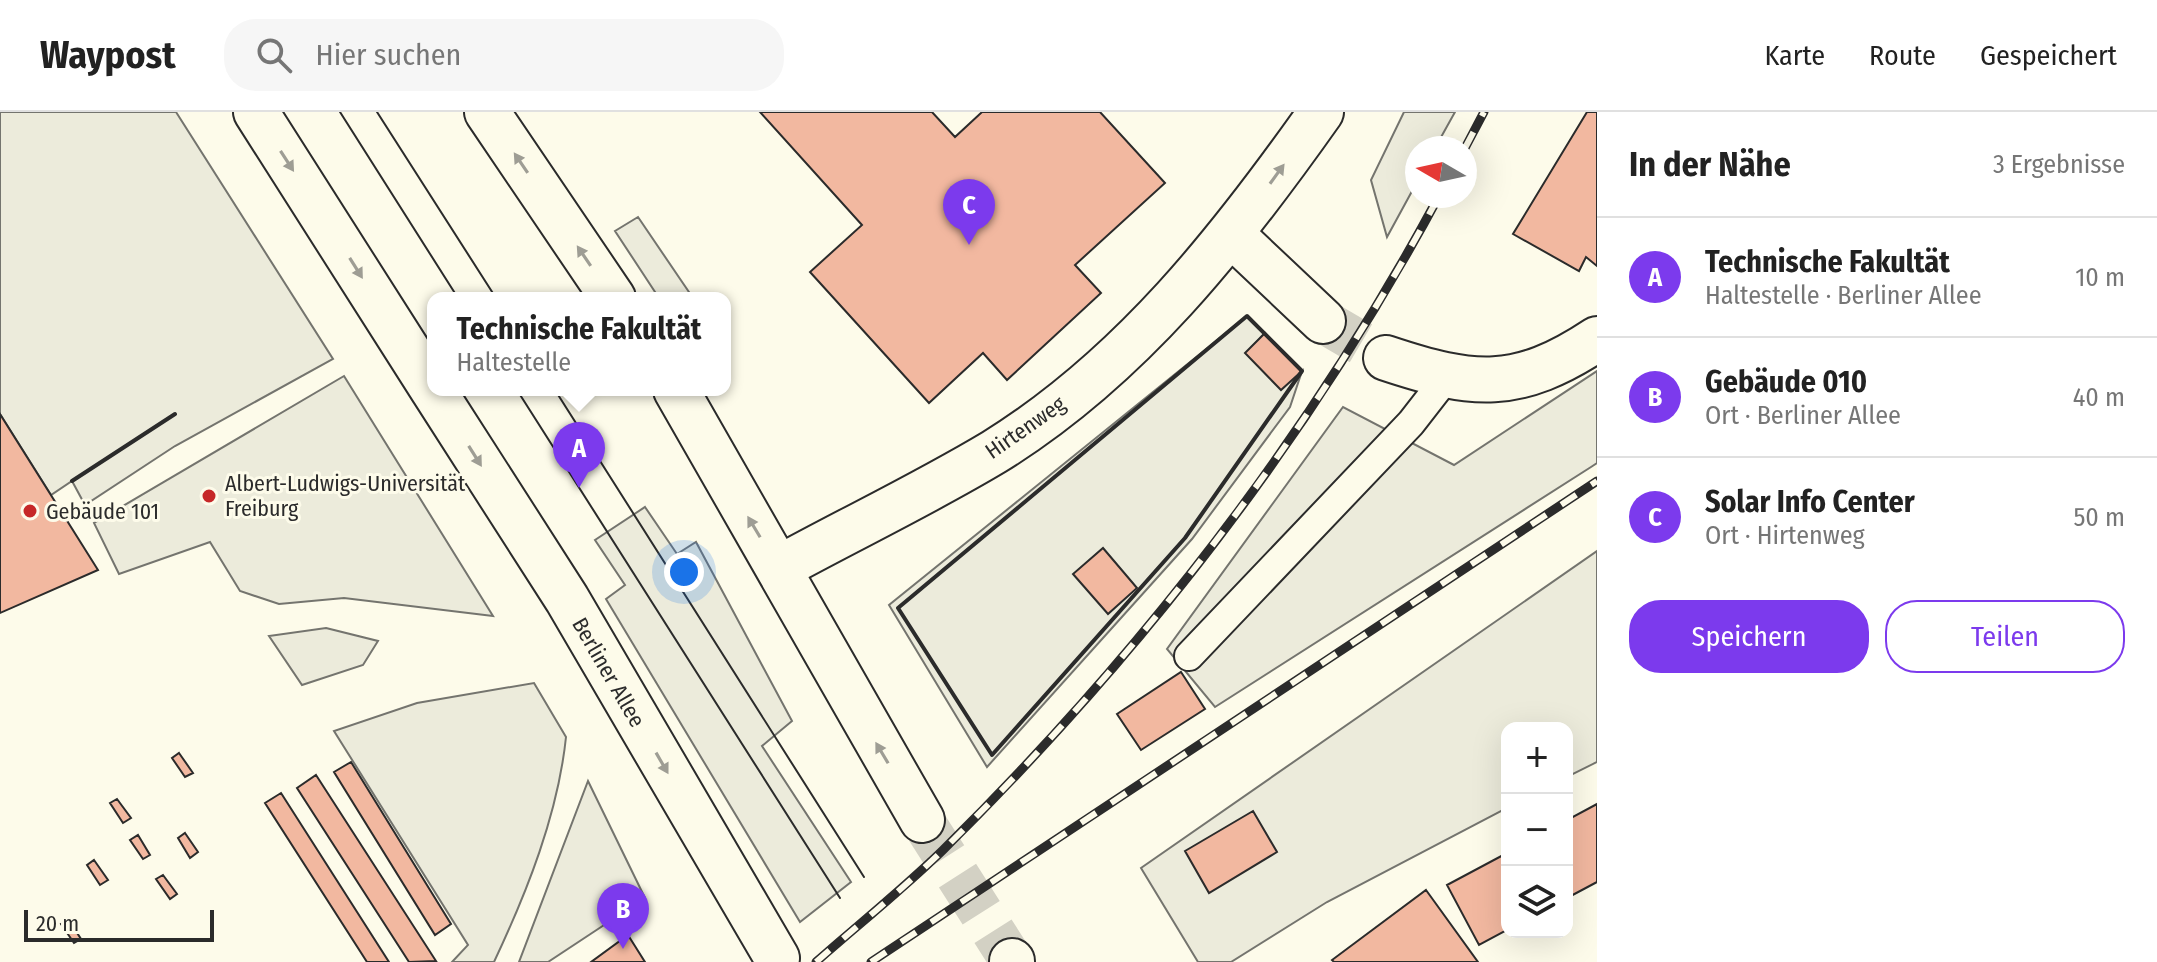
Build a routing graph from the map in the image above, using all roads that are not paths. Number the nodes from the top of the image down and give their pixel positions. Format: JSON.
{"nodes":[{"id":1,"x":256,"y":112,"type":"edge"},
{"id":2,"x":487,"y":112,"type":"edge"},
{"id":3,"x":1321,"y":112,"type":"edge"},
{"id":4,"x":1232,"y":235,"type":"junction"},
{"id":5,"x":609,"y":292,"type":"edge"},
{"id":6,"x":1323,"y":321,"type":"tunnel mouth"},
{"id":7,"x":1597,"y":339,"type":"edge"},
{"id":8,"x":1386,"y":358,"type":"tunnel mouth"},
{"id":9,"x":1446,"y":378,"type":"junction"},
{"id":10,"x":427,"y":381,"type":"edge"},
{"id":11,"x":437,"y":396,"type":"edge"},
{"id":12,"x":679,"y":396,"type":"edge"},
{"id":13,"x":779,"y":568,"type":"junction"},
{"id":14,"x":1189,"y":656,"type":"dead end"},
{"id":15,"x":922,"y":820,"type":"tunnel mouth"},
{"id":16,"x":777,"y":958,"type":"dead end"}],
"edges":[{"from":1,"to":10,"type":"main road","name":"Berliner Allee","one_way":true},
{"from":5,"to":2,"type":"main road","one_way":true},
{"from":4,"to":3,"type":"main road","name":"Hirtenweg","one_way":true},
{"from":4,"to":6,"type":"main road"},
{"from":4,"to":13,"type":"main road","name":"Hirtenweg"},
{"from":7,"to":9,"type":"main road"},
{"from":8,"to":9,"type":"main road"},
{"from":9,"to":14,"type":"lane"},
{"from":11,"to":16,"type":"main road","name":"Berliner Allee","one_way":true},
{"from":13,"to":12,"type":"main road","one_way":true},
{"from":15,"to":13,"type":"main road","one_way":true}]}
